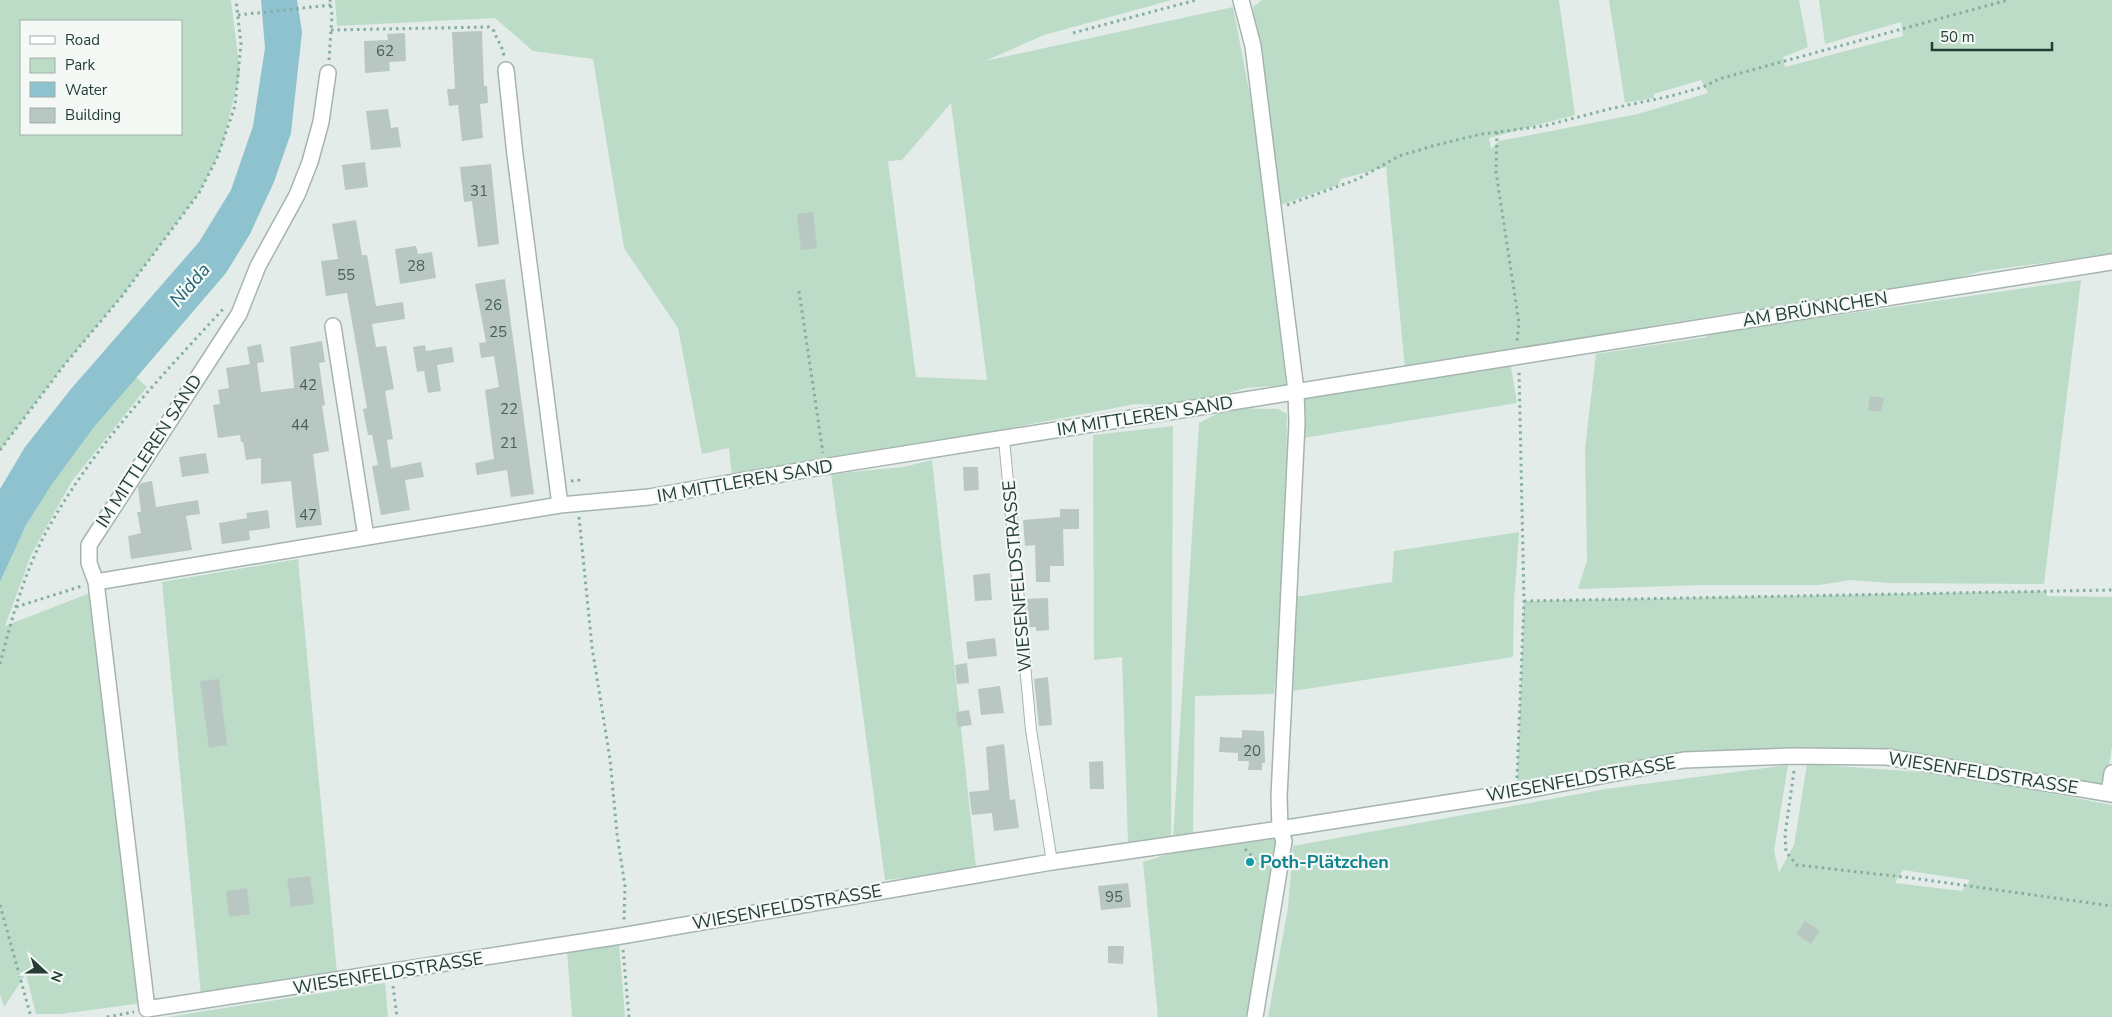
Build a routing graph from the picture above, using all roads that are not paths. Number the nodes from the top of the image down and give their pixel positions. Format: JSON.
{"nodes":[{"id":1,"x":1241,"y":0,"type":"edge"},
{"id":2,"x":506,"y":70,"type":"road end"},
{"id":3,"x":328,"y":73,"type":"road end"},
{"id":4,"x":2112,"y":262,"type":"edge"},
{"id":5,"x":333,"y":326,"type":"dead end"},
{"id":6,"x":1296,"y":392,"type":"junction"},
{"id":7,"x":1004,"y":439,"type":"junction"},
{"id":8,"x":560,"y":505,"type":"junction"},
{"id":9,"x":366,"y":537,"type":"junction"},
{"id":10,"x":96,"y":582,"type":"junction"},
{"id":11,"x":2112,"y":773,"type":"edge"},
{"id":12,"x":2110,"y":794,"type":"edge"},
{"id":13,"x":1280,"y":829,"type":"junction"},
{"id":14,"x":1052,"y":862,"type":"junction"},
{"id":15,"x":1255,"y":1017,"type":"edge"}],
"edges":[{"from":1,"to":6,"type":"street"},
{"from":2,"to":8,"type":"street"},
{"from":3,"to":10,"type":"street","name":"IM MITTLEREN SAND"},
{"from":4,"to":6,"type":"street","name":"AM BRÜNNCHEN"},
{"from":5,"to":9,"type":"street"},
{"from":6,"to":7,"type":"street","name":"IM MITTLEREN SAND"},
{"from":6,"to":13,"type":"street"},
{"from":7,"to":8,"type":"street","name":"IM MITTLEREN SAND"},
{"from":7,"to":14,"type":"lane","name":"WIESENFELDSTRASSE"},
{"from":8,"to":9,"type":"street","name":"IM MITTLEREN SAND"},
{"from":9,"to":10,"type":"street","name":"IM MITTLEREN SAND"},
{"from":10,"to":14,"type":"street","name":"WIESENFELDSTRASSE"},
{"from":11,"to":12,"type":"street"},
{"from":12,"to":13,"type":"street","name":"WIESENFELDSTRASSE"},
{"from":13,"to":14,"type":"street","name":"WIESENFELDSTRASSE"},
{"from":13,"to":15,"type":"street"}]}
